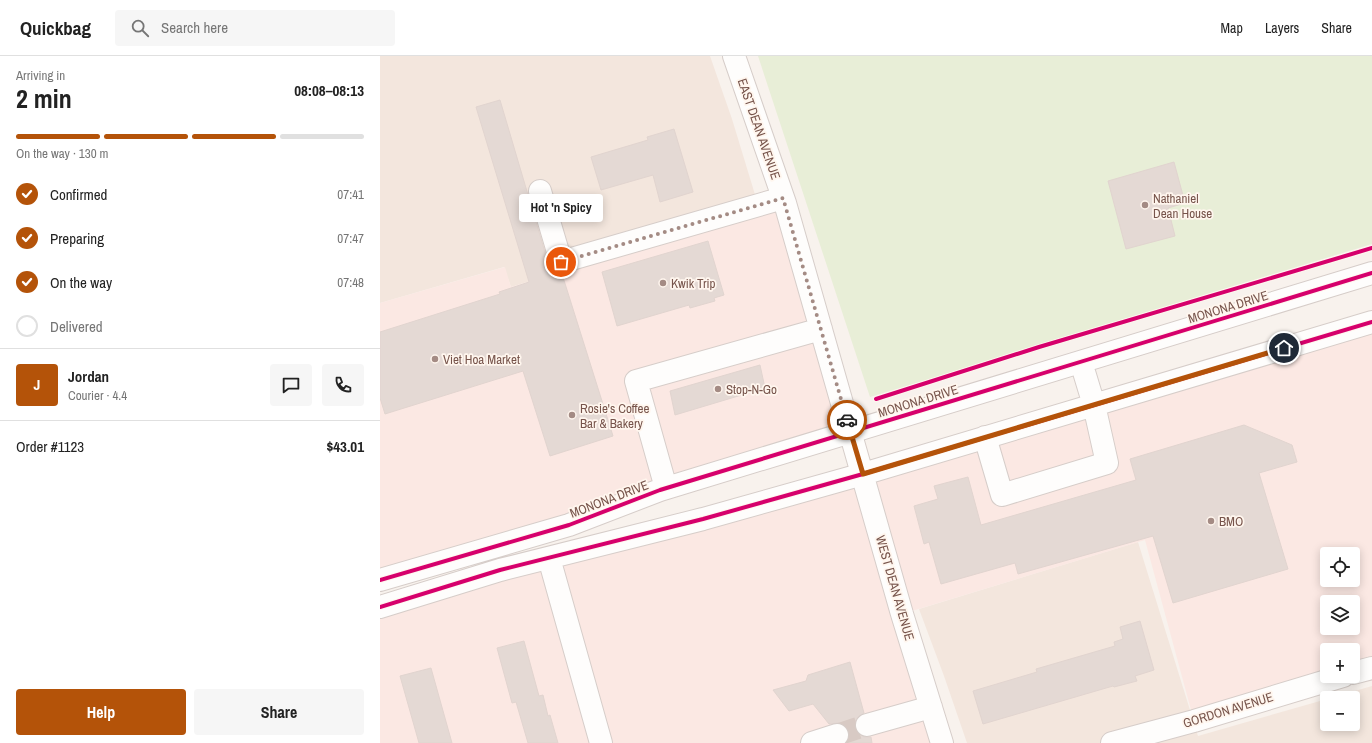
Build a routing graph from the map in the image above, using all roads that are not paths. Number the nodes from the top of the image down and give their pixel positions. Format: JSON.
{"nodes":[{"id":1,"x":734,"y":56,"type":"edge"},
{"id":2,"x":540,"y":191,"type":"dead end"},
{"id":3,"x":783,"y":198,"type":"junction"},
{"id":4,"x":1372,"y":273,"type":"edge"},
{"id":5,"x":1372,"y":322,"type":"edge"},
{"id":6,"x":821,"y":329,"type":"junction"},
{"id":7,"x":1080,"y":362,"type":"junction"},
{"id":8,"x":1094,"y":405,"type":"junction"},
{"id":9,"x":851,"y":432,"type":"junction"},
{"id":10,"x":985,"y":437,"type":"junction"},
{"id":11,"x":863,"y":474,"type":"junction"},
{"id":12,"x":666,"y":488,"type":"junction"},
{"id":13,"x":549,"y":558,"type":"junction"},
{"id":14,"x":380,"y":580,"type":"edge"},
{"id":15,"x":380,"y":607,"type":"edge"},
{"id":16,"x":1372,"y":668,"type":"edge"},
{"id":17,"x":1360,"y":671,"type":"edge"},
{"id":18,"x":1320,"y":683,"type":"edge"},
{"id":19,"x":931,"y":707,"type":"junction"},
{"id":20,"x":867,"y":725,"type":"tunnel mouth"},
{"id":21,"x":837,"y":735,"type":"tunnel mouth"},
{"id":22,"x":601,"y":743,"type":"edge"},
{"id":23,"x":812,"y":743,"type":"edge"},
{"id":24,"x":942,"y":743,"type":"edge"},
{"id":25,"x":1112,"y":743,"type":"edge"}],
"edges":[{"from":1,"to":3,"type":"street","name":"EAST DEAN AVENUE"},
{"from":2,"to":3,"type":"street"},
{"from":3,"to":6,"type":"street","name":"EAST DEAN AVENUE"},
{"from":4,"to":7,"type":"street","name":"MONONA DRIVE"},
{"from":5,"to":8,"type":"street"},
{"from":6,"to":9,"type":"street","name":"EAST DEAN AVENUE"},
{"from":6,"to":12,"type":"street"},
{"from":7,"to":8,"type":"street"},
{"from":7,"to":9,"type":"street","name":"MONONA DRIVE"},
{"from":8,"to":10,"type":"street"},
{"from":8,"to":10,"type":"street"},
{"from":9,"to":11,"type":"street","name":"WEST DEAN AVENUE"},
{"from":9,"to":12,"type":"street","name":"MONONA DRIVE"},
{"from":10,"to":11,"type":"street"},
{"from":11,"to":13,"type":"street"},
{"from":11,"to":19,"type":"street","name":"WEST DEAN AVENUE"},
{"from":12,"to":14,"type":"street","name":"MONONA DRIVE"},
{"from":13,"to":15,"type":"street"},
{"from":13,"to":22,"type":"street"},
{"from":16,"to":17,"type":"street"},
{"from":18,"to":25,"type":"street","name":"GORDON AVENUE"},
{"from":19,"to":20,"type":"street"},
{"from":19,"to":24,"type":"street","name":"WEST DEAN AVENUE"},
{"from":21,"to":23,"type":"street"}]}
